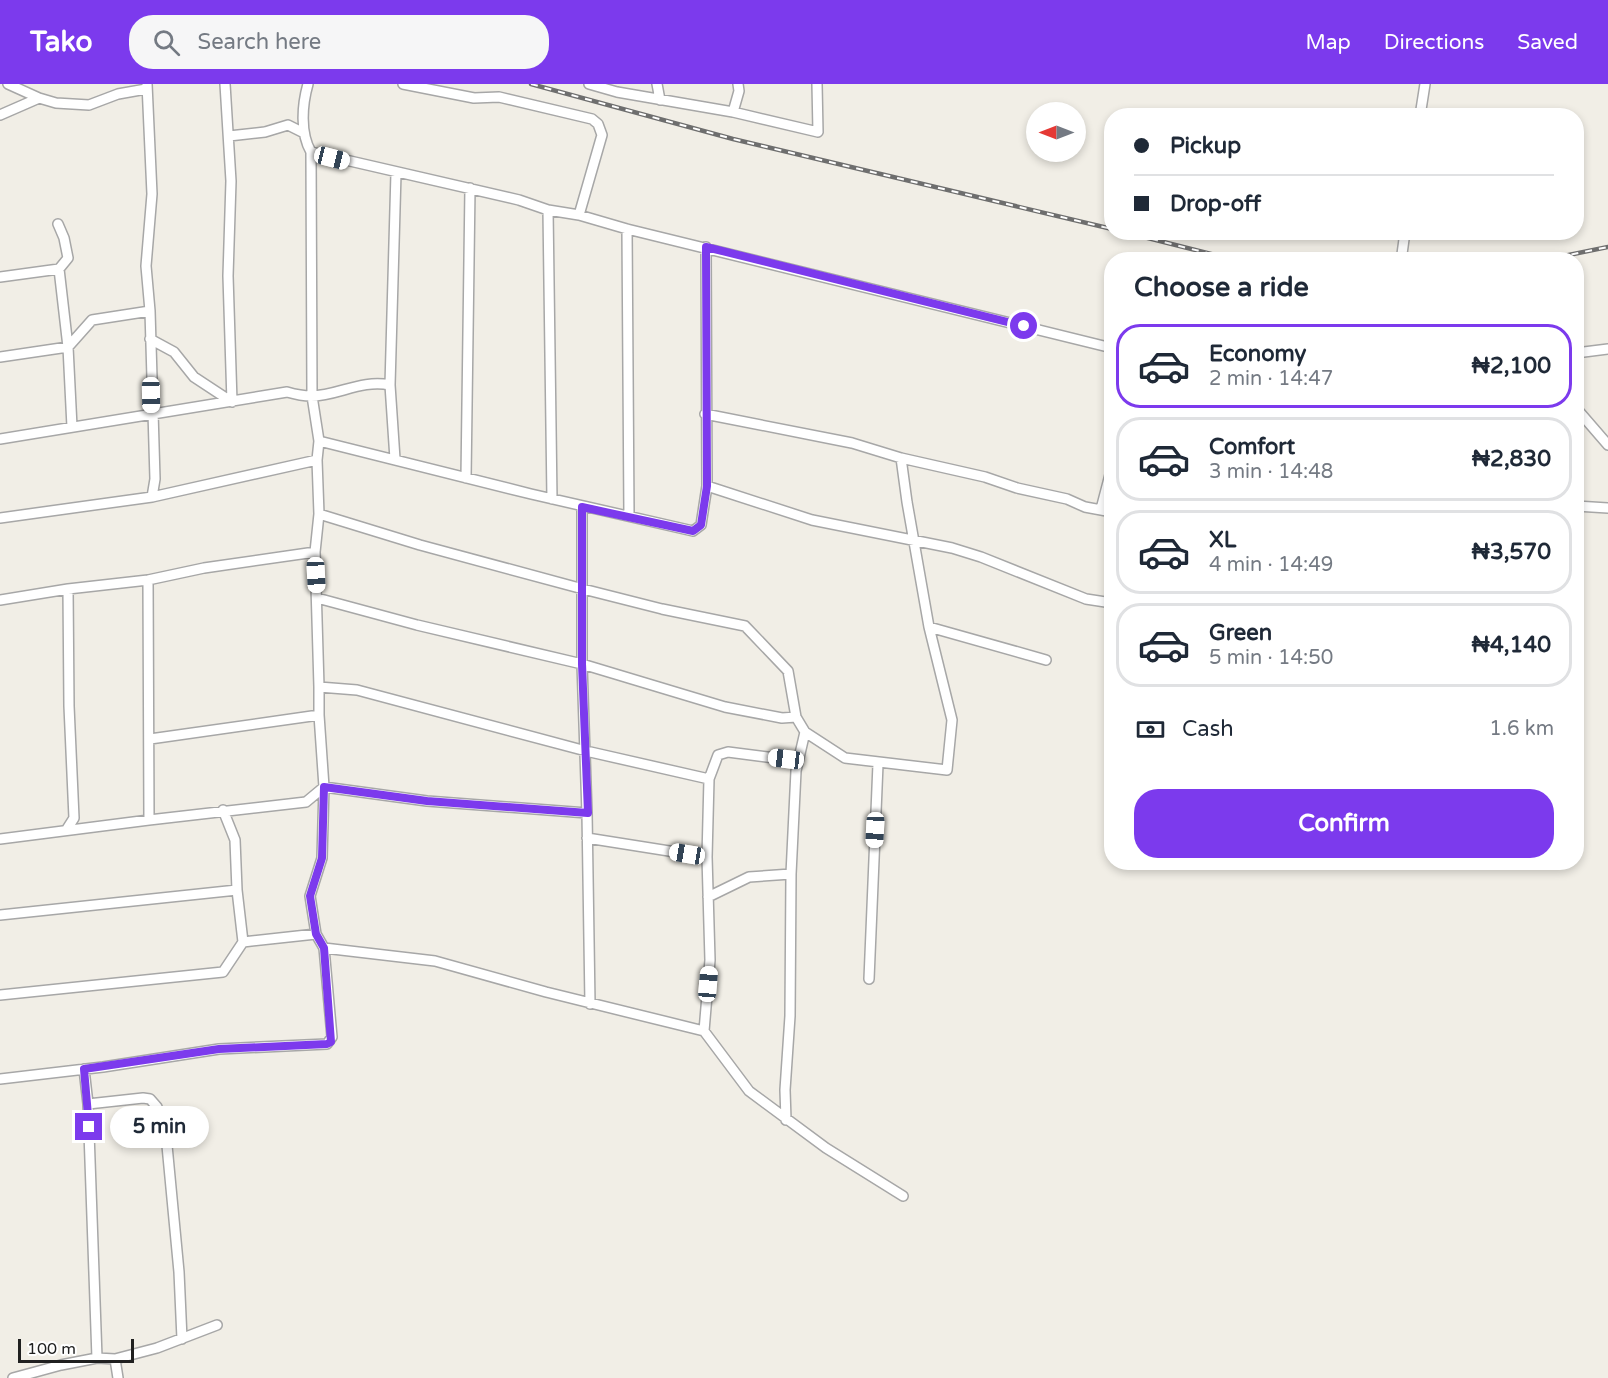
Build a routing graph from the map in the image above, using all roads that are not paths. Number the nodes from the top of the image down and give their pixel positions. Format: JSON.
{"nodes":[{"id":1,"x":8,"y":84,"type":"edge"},
{"id":2,"x":225,"y":84,"type":"edge"},
{"id":3,"x":308,"y":84,"type":"edge"},
{"id":4,"x":403,"y":84,"type":"edge"},
{"id":5,"x":589,"y":84,"type":"edge"},
{"id":6,"x":657,"y":84,"type":"edge"},
{"id":7,"x":738,"y":84,"type":"edge"},
{"id":8,"x":817,"y":84,"type":"edge"},
{"id":9,"x":1425,"y":84,"type":"edge"},
{"id":10,"x":146,"y":86,"type":"edge"},
{"id":11,"x":39,"y":98,"type":"junction"},
{"id":12,"x":660,"y":100,"type":"junction"},
{"id":13,"x":1421,"y":108,"type":"edge"},
{"id":14,"x":733,"y":112,"type":"junction"},
{"id":15,"x":0,"y":115,"type":"edge"},
{"id":16,"x":304,"y":133,"type":"junction"},
{"id":17,"x":229,"y":136,"type":"junction"},
{"id":18,"x":311,"y":152,"type":"junction"},
{"id":19,"x":396,"y":173,"type":"junction"},
{"id":20,"x":470,"y":188,"type":"junction"},
{"id":21,"x":548,"y":210,"type":"junction"},
{"id":22,"x":579,"y":214,"type":"junction"},
{"id":23,"x":57,"y":224,"type":"dead end"},
{"id":24,"x":627,"y":229,"type":"junction"},
{"id":25,"x":706,"y":247,"type":"junction"},
{"id":26,"x":59,"y":269,"type":"junction"},
{"id":27,"x":0,"y":277,"type":"edge"},
{"id":28,"x":150,"y":310,"type":"junction"},
{"id":29,"x":150,"y":339,"type":"junction"},
{"id":30,"x":1104,"y":346,"type":"edge"},
{"id":31,"x":68,"y":347,"type":"junction"},
{"id":32,"x":1608,"y":349,"type":"edge"},
{"id":33,"x":1584,"y":353,"type":"edge"},
{"id":34,"x":0,"y":357,"type":"edge"},
{"id":35,"x":390,"y":385,"type":"junction"},
{"id":36,"x":312,"y":396,"type":"junction"},
{"id":37,"x":232,"y":402,"type":"junction"},
{"id":38,"x":151,"y":414,"type":"junction"},
{"id":39,"x":705,"y":414,"type":"junction"},
{"id":40,"x":1584,"y":417,"type":"edge"},
{"id":41,"x":72,"y":427,"type":"junction"},
{"id":42,"x":0,"y":439,"type":"edge"},
{"id":43,"x":319,"y":441,"type":"junction"},
{"id":44,"x":1608,"y":445,"type":"edge"},
{"id":45,"x":902,"y":458,"type":"junction"},
{"id":46,"x":394,"y":459,"type":"junction"},
{"id":47,"x":317,"y":460,"type":"junction"},
{"id":48,"x":466,"y":478,"type":"junction"},
{"id":49,"x":707,"y":486,"type":"junction"},
{"id":50,"x":152,"y":497,"type":"junction"},
{"id":51,"x":1104,"y":498,"type":"edge"},
{"id":52,"x":552,"y":499,"type":"junction"},
{"id":53,"x":582,"y":507,"type":"junction"},
{"id":54,"x":1584,"y":507,"type":"edge"},
{"id":55,"x":1608,"y":508,"type":"edge"},
{"id":56,"x":1101,"y":509,"type":"junction"},
{"id":57,"x":1104,"y":510,"type":"edge"},
{"id":58,"x":319,"y":514,"type":"junction"},
{"id":59,"x":629,"y":516,"type":"junction"},
{"id":60,"x":0,"y":518,"type":"edge"},
{"id":61,"x":915,"y":541,"type":"junction"},
{"id":62,"x":315,"y":552,"type":"junction"},
{"id":63,"x":148,"y":580,"type":"junction"},
{"id":64,"x":68,"y":589,"type":"junction"},
{"id":65,"x":583,"y":589,"type":"junction"},
{"id":66,"x":317,"y":598,"type":"junction"},
{"id":67,"x":0,"y":600,"type":"edge"},
{"id":68,"x":1104,"y":602,"type":"edge"},
{"id":69,"x":929,"y":627,"type":"junction"},
{"id":70,"x":1046,"y":660,"type":"dead end"},
{"id":71,"x":582,"y":664,"type":"junction"},
{"id":72,"x":319,"y":687,"type":"junction"},
{"id":73,"x":319,"y":715,"type":"junction"},
{"id":74,"x":796,"y":717,"type":"junction"},
{"id":75,"x":805,"y":732,"type":"junction"},
{"id":76,"x":150,"y":739,"type":"junction"},
{"id":77,"x":586,"y":751,"type":"junction"},
{"id":78,"x":798,"y":761,"type":"junction"},
{"id":79,"x":878,"y":764,"type":"junction"},
{"id":80,"x":709,"y":779,"type":"junction"},
{"id":81,"x":324,"y":787,"type":"junction"},
{"id":82,"x":223,"y":810,"type":"junction"},
{"id":83,"x":588,"y":813,"type":"junction"},
{"id":84,"x":149,"y":820,"type":"junction"},
{"id":85,"x":67,"y":829,"type":"junction"},
{"id":86,"x":587,"y":838,"type":"junction"},
{"id":87,"x":0,"y":839,"type":"edge"},
{"id":88,"x":707,"y":857,"type":"junction"},
{"id":89,"x":791,"y":874,"type":"junction"},
{"id":90,"x":237,"y":890,"type":"junction"},
{"id":91,"x":708,"y":897,"type":"junction"},
{"id":92,"x":0,"y":915,"type":"edge"},
{"id":93,"x":316,"y":934,"type":"junction"},
{"id":94,"x":243,"y":942,"type":"junction"},
{"id":95,"x":324,"y":948,"type":"junction"},
{"id":96,"x":869,"y":979,"type":"dead end"},
{"id":97,"x":0,"y":995,"type":"edge"},
{"id":98,"x":590,"y":1004,"type":"junction"},
{"id":99,"x":704,"y":1030,"type":"junction"},
{"id":100,"x":84,"y":1069,"type":"junction"},
{"id":101,"x":0,"y":1079,"type":"edge"},
{"id":102,"x":88,"y":1104,"type":"junction"},
{"id":103,"x":786,"y":1120,"type":"junction"},
{"id":104,"x":903,"y":1196,"type":"dead end"},
{"id":105,"x":217,"y":1325,"type":"dead end"},
{"id":106,"x":182,"y":1339,"type":"junction"},
{"id":107,"x":98,"y":1358,"type":"junction"},
{"id":108,"x":115,"y":1359,"type":"junction"},
{"id":109,"x":13,"y":1378,"type":"edge"},
{"id":110,"x":118,"y":1378,"type":"edge"}],
"edges":[{"from":1,"to":11,"type":"street"},
{"from":2,"to":17,"type":"street"},
{"from":3,"to":16,"type":"street"},
{"from":4,"to":22,"type":"street"},
{"from":5,"to":12,"type":"street"},
{"from":6,"to":12,"type":"street"},
{"from":7,"to":14,"type":"street"},
{"from":8,"to":14,"type":"street"},
{"from":9,"to":13,"type":"street"},
{"from":10,"to":11,"type":"street"},
{"from":10,"to":28,"type":"street"},
{"from":11,"to":15,"type":"street"},
{"from":12,"to":14,"type":"street"},
{"from":16,"to":17,"type":"street"},
{"from":16,"to":18,"type":"street"},
{"from":17,"to":37,"type":"street"},
{"from":18,"to":19,"type":"street"},
{"from":18,"to":36,"type":"street"},
{"from":19,"to":20,"type":"street"},
{"from":19,"to":35,"type":"street"},
{"from":20,"to":21,"type":"street"},
{"from":20,"to":48,"type":"street"},
{"from":21,"to":22,"type":"street"},
{"from":21,"to":52,"type":"street"},
{"from":22,"to":24,"type":"street"},
{"from":23,"to":26,"type":"street"},
{"from":24,"to":25,"type":"street"},
{"from":24,"to":59,"type":"street"},
{"from":25,"to":30,"type":"street"},
{"from":25,"to":39,"type":"street"},
{"from":26,"to":27,"type":"street"},
{"from":26,"to":31,"type":"street"},
{"from":28,"to":29,"type":"street"},
{"from":28,"to":31,"type":"street"},
{"from":29,"to":37,"type":"street"},
{"from":29,"to":38,"type":"street"},
{"from":31,"to":34,"type":"street"},
{"from":31,"to":41,"type":"street"},
{"from":32,"to":33,"type":"street"},
{"from":35,"to":36,"type":"street"},
{"from":35,"to":46,"type":"street"},
{"from":36,"to":37,"type":"street"},
{"from":36,"to":43,"type":"street"},
{"from":37,"to":38,"type":"street"},
{"from":38,"to":41,"type":"street"},
{"from":38,"to":50,"type":"street"},
{"from":39,"to":45,"type":"street"},
{"from":39,"to":49,"type":"street"},
{"from":40,"to":44,"type":"street"},
{"from":41,"to":42,"type":"street"},
{"from":43,"to":46,"type":"street"},
{"from":43,"to":47,"type":"street"},
{"from":45,"to":56,"type":"street"},
{"from":45,"to":61,"type":"street"},
{"from":46,"to":48,"type":"street"},
{"from":47,"to":50,"type":"street"},
{"from":47,"to":58,"type":"street"},
{"from":48,"to":52,"type":"street"},
{"from":49,"to":59,"type":"street"},
{"from":49,"to":61,"type":"street"},
{"from":50,"to":60,"type":"street"},
{"from":51,"to":56,"type":"street"},
{"from":52,"to":53,"type":"street"},
{"from":53,"to":59,"type":"street"},
{"from":53,"to":65,"type":"street"},
{"from":54,"to":55,"type":"street"},
{"from":56,"to":57,"type":"street"},
{"from":58,"to":62,"type":"street"},
{"from":58,"to":65,"type":"street"},
{"from":61,"to":68,"type":"street"},
{"from":61,"to":69,"type":"street"},
{"from":62,"to":63,"type":"street"},
{"from":62,"to":66,"type":"street"},
{"from":63,"to":64,"type":"street"},
{"from":63,"to":76,"type":"street"},
{"from":64,"to":67,"type":"street"},
{"from":64,"to":85,"type":"street"},
{"from":65,"to":71,"type":"street"},
{"from":65,"to":74,"type":"street"},
{"from":66,"to":71,"type":"street"},
{"from":66,"to":72,"type":"street"},
{"from":69,"to":70,"type":"street"},
{"from":69,"to":79,"type":"street"},
{"from":71,"to":74,"type":"street"},
{"from":71,"to":77,"type":"street"},
{"from":72,"to":73,"type":"street"},
{"from":72,"to":77,"type":"street"},
{"from":73,"to":76,"type":"street"},
{"from":73,"to":81,"type":"street"},
{"from":74,"to":75,"type":"street"},
{"from":75,"to":78,"type":"street"},
{"from":75,"to":79,"type":"street"},
{"from":76,"to":84,"type":"street"},
{"from":77,"to":80,"type":"street"},
{"from":77,"to":83,"type":"street"},
{"from":78,"to":80,"type":"street"},
{"from":78,"to":89,"type":"street"},
{"from":79,"to":96,"type":"street"},
{"from":80,"to":88,"type":"street"},
{"from":81,"to":82,"type":"street"},
{"from":81,"to":83,"type":"street"},
{"from":81,"to":93,"type":"street"},
{"from":82,"to":84,"type":"street"},
{"from":82,"to":90,"type":"street"},
{"from":83,"to":86,"type":"street"},
{"from":84,"to":85,"type":"street"},
{"from":85,"to":87,"type":"street"},
{"from":86,"to":88,"type":"street"},
{"from":86,"to":98,"type":"street"},
{"from":88,"to":91,"type":"street"},
{"from":89,"to":91,"type":"street"},
{"from":89,"to":103,"type":"street"},
{"from":90,"to":92,"type":"street"},
{"from":90,"to":94,"type":"street"},
{"from":91,"to":99,"type":"street"},
{"from":93,"to":94,"type":"street"},
{"from":93,"to":95,"type":"street"},
{"from":94,"to":97,"type":"street"},
{"from":95,"to":98,"type":"street"},
{"from":95,"to":100,"type":"street"},
{"from":98,"to":99,"type":"street"},
{"from":99,"to":103,"type":"street"},
{"from":100,"to":101,"type":"street"},
{"from":100,"to":102,"type":"street"},
{"from":102,"to":106,"type":"street"},
{"from":102,"to":107,"type":"street"},
{"from":103,"to":104,"type":"street"},
{"from":105,"to":106,"type":"street"},
{"from":106,"to":108,"type":"street"},
{"from":107,"to":108,"type":"street"},
{"from":107,"to":109,"type":"street"},
{"from":108,"to":110,"type":"street"}]}
